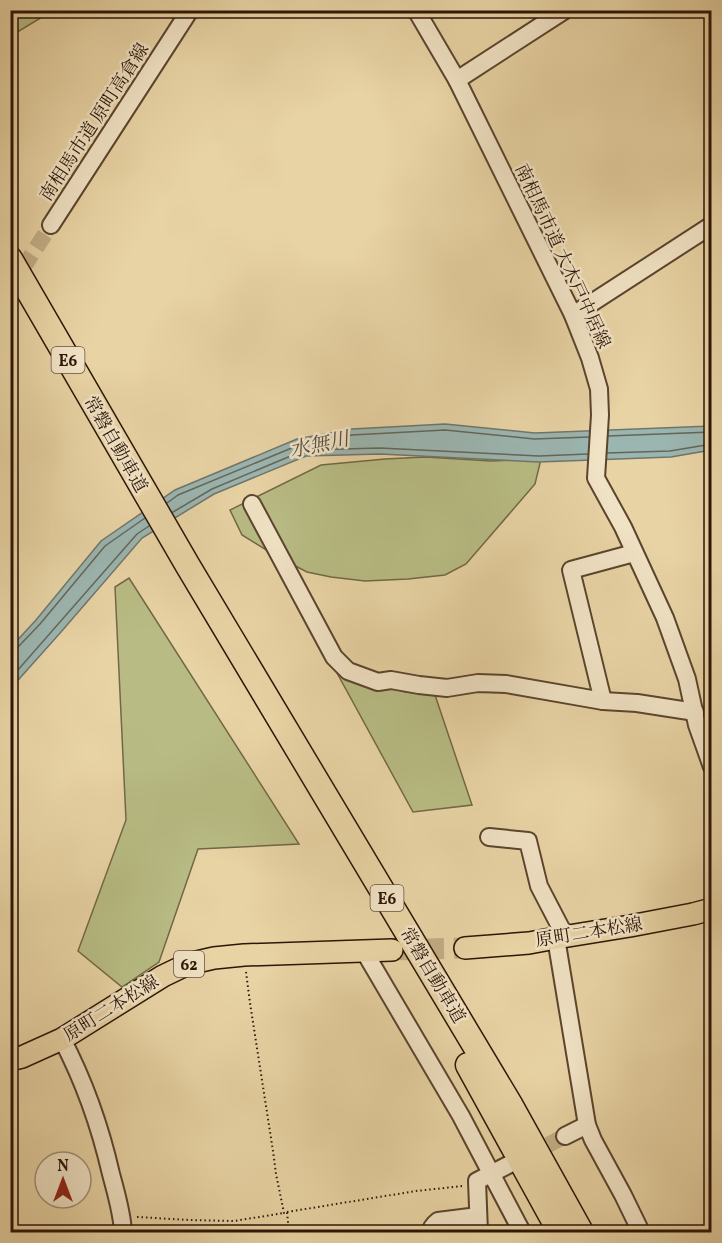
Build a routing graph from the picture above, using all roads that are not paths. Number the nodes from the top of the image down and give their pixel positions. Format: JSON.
{"nodes":[{"id":1,"x":190,"y":10,"type":"edge"},
{"id":2,"x":416,"y":10,"type":"edge"},
{"id":3,"x":565,"y":10,"type":"edge"},
{"id":4,"x":457,"y":80,"type":"junction"},
{"id":5,"x":51,"y":225,"type":"tunnel mouth"},
{"id":6,"x":711,"y":225,"type":"edge"},
{"id":7,"x":10,"y":259,"type":"edge"},
{"id":8,"x":573,"y":315,"type":"junction"},
{"id":9,"x":252,"y":504,"type":"dead end"},
{"id":10,"x":634,"y":553,"type":"junction"},
{"id":11,"x":188,"y":566,"type":"junction"},
{"id":12,"x":603,"y":701,"type":"junction"},
{"id":13,"x":694,"y":712,"type":"junction"},
{"id":14,"x":711,"y":767,"type":"edge"},
{"id":15,"x":489,"y":837,"type":"dead end"},
{"id":16,"x":711,"y":909,"type":"edge"},
{"id":17,"x":560,"y":937,"type":"junction"},
{"id":18,"x":465,"y":948,"type":"tunnel mouth"},
{"id":19,"x":392,"y":950,"type":"tunnel mouth"},
{"id":20,"x":364,"y":951,"type":"junction"},
{"id":21,"x":62,"y":1039,"type":"junction"},
{"id":22,"x":10,"y":1060,"type":"edge"},
{"id":23,"x":587,"y":1125,"type":"junction"},
{"id":24,"x":565,"y":1136,"type":"tunnel mouth"},
{"id":25,"x":510,"y":1164,"type":"tunnel mouth"},
{"id":26,"x":484,"y":1179,"type":"junction"},
{"id":27,"x":479,"y":1224,"type":"edge"},
{"id":28,"x":120,"y":1228,"type":"edge"},
{"id":29,"x":431,"y":1233,"type":"edge"},
{"id":30,"x":522,"y":1233,"type":"edge"},
{"id":31,"x":560,"y":1233,"type":"edge"},
{"id":32,"x":581,"y":1233,"type":"edge"},
{"id":33,"x":641,"y":1233,"type":"edge"}],
"edges":[{"from":1,"to":5,"type":"street","name":"南相馬市道 原町高倉線"},
{"from":2,"to":4,"type":"street","name":"南相馬市道 大木戸中居線"},
{"from":3,"to":4,"type":"street"},
{"from":4,"to":8,"type":"street","name":"南相馬市道 大木戸中居線"},
{"from":6,"to":8,"type":"street"},
{"from":7,"to":11,"type":"highway","name":"常磐自動車道","number":"E6"},
{"from":8,"to":10,"type":"street","name":"南相馬市道 大木戸中居線"},
{"from":9,"to":12,"type":"street"},
{"from":10,"to":12,"type":"street"},
{"from":10,"to":13,"type":"street","name":"南相馬市道 大木戸中居線"},
{"from":11,"to":31,"type":"highway","name":"常磐自動車道","number":"E6"},
{"from":11,"to":32,"type":"highway","name":"常磐自動車道","number":"E6"},
{"from":12,"to":13,"type":"street"},
{"from":13,"to":14,"type":"street","name":"南相馬市道 大木戸中居線"},
{"from":15,"to":17,"type":"street"},
{"from":16,"to":17,"type":"main road","name":"原町二本松線"},
{"from":17,"to":18,"type":"main road","name":"原町二本松線"},
{"from":17,"to":23,"type":"street"},
{"from":19,"to":20,"type":"main road","name":"原町二本松線","number":"62"},
{"from":20,"to":21,"type":"main road","name":"原町二本松線","number":"62"},
{"from":20,"to":26,"type":"street"},
{"from":21,"to":22,"type":"main road","name":"原町二本松線","number":"62"},
{"from":21,"to":28,"type":"street"},
{"from":23,"to":24,"type":"street"},
{"from":23,"to":33,"type":"street"},
{"from":25,"to":26,"type":"street"},
{"from":26,"to":27,"type":"street"},
{"from":26,"to":30,"type":"street"},
{"from":27,"to":29,"type":"street"}]}
